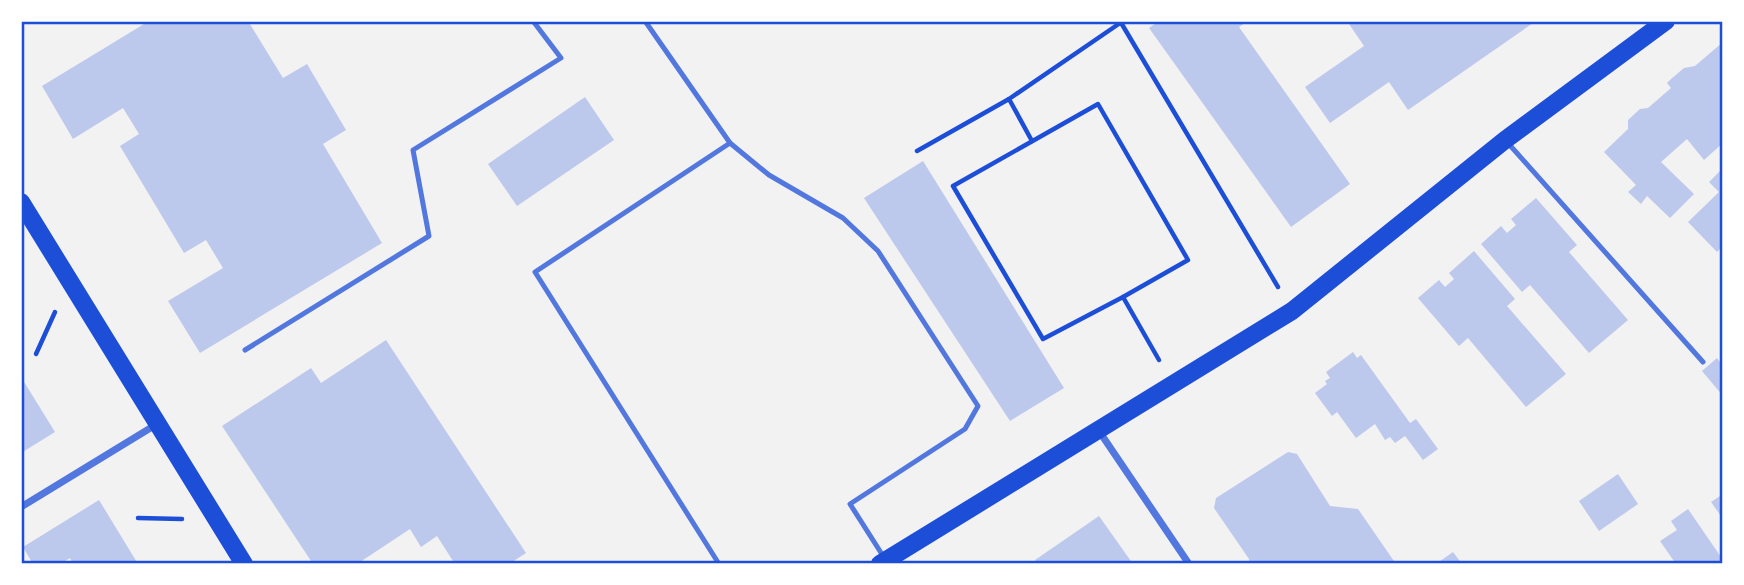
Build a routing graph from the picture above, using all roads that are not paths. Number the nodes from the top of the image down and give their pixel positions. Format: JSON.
{"nodes":[{"id":1,"x":533,"y":21,"type":"edge"},
{"id":2,"x":645,"y":21,"type":"edge"},
{"id":3,"x":1667,"y":21,"type":"edge"},
{"id":4,"x":1505,"y":139,"type":"junction"},
{"id":5,"x":730,"y":143,"type":"junction"},
{"id":6,"x":21,"y":202,"type":"edge"},
{"id":7,"x":245,"y":350,"type":"dead end"},
{"id":8,"x":1703,"y":362,"type":"dead end"},
{"id":9,"x":158,"y":424,"type":"junction"},
{"id":10,"x":1098,"y":430,"type":"junction"},
{"id":11,"x":21,"y":507,"type":"edge"},
{"id":12,"x":883,"y":562,"type":"edge"},
{"id":13,"x":244,"y":564,"type":"edge"},
{"id":14,"x":719,"y":564,"type":"edge"},
{"id":15,"x":1189,"y":564,"type":"edge"}],
"edges":[{"from":1,"to":7,"type":"lane"},
{"from":2,"to":5,"type":"lane"},
{"from":3,"to":4,"type":"main road"},
{"from":4,"to":8,"type":"lane"},
{"from":4,"to":10,"type":"main road"},
{"from":5,"to":12,"type":"lane"},
{"from":5,"to":14,"type":"lane"},
{"from":6,"to":9,"type":"main road"},
{"from":9,"to":11,"type":"street"},
{"from":9,"to":13,"type":"main road"},
{"from":10,"to":12,"type":"main road"},
{"from":10,"to":15,"type":"street"}]}
